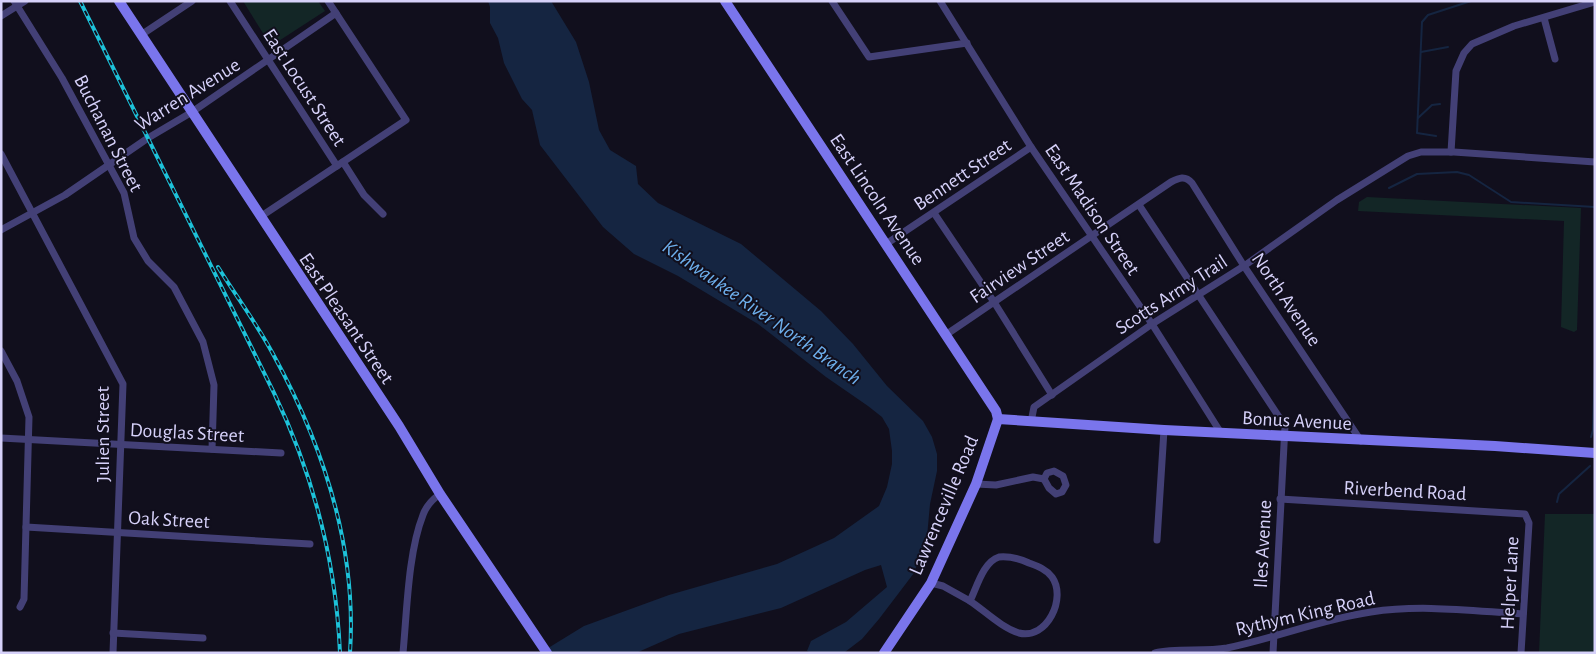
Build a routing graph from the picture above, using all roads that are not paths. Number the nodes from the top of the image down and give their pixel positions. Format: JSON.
{"nodes":[{"id":1,"x":25,"y":1,"type":"edge"},
{"id":2,"x":120,"y":1,"type":"edge"},
{"id":3,"x":192,"y":1,"type":"edge"},
{"id":4,"x":230,"y":1,"type":"edge"},
{"id":5,"x":328,"y":1,"type":"edge"},
{"id":6,"x":725,"y":1,"type":"edge"},
{"id":7,"x":832,"y":1,"type":"edge"},
{"id":8,"x":940,"y":1,"type":"edge"},
{"id":9,"x":1595,"y":2,"type":"edge"},
{"id":10,"x":16,"y":4,"type":"edge"},
{"id":11,"x":336,"y":13,"type":"junction"},
{"id":12,"x":1,"y":16,"type":"edge"},
{"id":13,"x":1544,"y":18,"type":"junction"},
{"id":14,"x":141,"y":35,"type":"junction"},
{"id":15,"x":966,"y":43,"type":"junction"},
{"id":16,"x":1555,"y":59,"type":"dead end"},
{"id":17,"x":268,"y":62,"type":"junction"},
{"id":18,"x":192,"y":112,"type":"junction"},
{"id":19,"x":1031,"y":147,"type":"junction"},
{"id":20,"x":1453,"y":152,"type":"junction"},
{"id":21,"x":1,"y":154,"type":"edge"},
{"id":22,"x":1595,"y":162,"type":"edge"},
{"id":23,"x":108,"y":164,"type":"junction"},
{"id":24,"x":340,"y":164,"type":"junction"},
{"id":25,"x":1184,"y":177,"type":"joint"},
{"id":26,"x":1139,"y":205,"type":"junction"},
{"id":27,"x":934,"y":213,"type":"junction"},
{"id":28,"x":33,"y":214,"type":"junction"},
{"id":29,"x":383,"y":214,"type":"dead end"},
{"id":30,"x":260,"y":217,"type":"junction"},
{"id":31,"x":1,"y":230,"type":"edge"},
{"id":32,"x":1093,"y":236,"type":"junction"},
{"id":33,"x":886,"y":244,"type":"junction"},
{"id":34,"x":1244,"y":266,"type":"junction"},
{"id":35,"x":1198,"y":294,"type":"junction"},
{"id":36,"x":994,"y":302,"type":"junction"},
{"id":37,"x":1152,"y":324,"type":"junction"},
{"id":38,"x":946,"y":334,"type":"junction"},
{"id":39,"x":1,"y":351,"type":"edge"},
{"id":40,"x":1052,"y":394,"type":"junction"},
{"id":41,"x":998,"y":419,"type":"junction"},
{"id":42,"x":1031,"y":422,"type":"junction"},
{"id":43,"x":1164,"y":430,"type":"junction"},
{"id":44,"x":1221,"y":433,"type":"junction"},
{"id":45,"x":1283,"y":436,"type":"junction"},
{"id":46,"x":1,"y":438,"type":"edge"},
{"id":47,"x":29,"y":440,"type":"junction"},
{"id":48,"x":1361,"y":441,"type":"junction"},
{"id":49,"x":121,"y":445,"type":"junction"},
{"id":50,"x":212,"y":449,"type":"junction"},
{"id":51,"x":282,"y":453,"type":"dead end"},
{"id":52,"x":1595,"y":453,"type":"edge"},
{"id":53,"x":1044,"y":478,"type":"dead end"},
{"id":54,"x":976,"y":484,"type":"junction"},
{"id":55,"x":440,"y":494,"type":"junction"},
{"id":56,"x":1280,"y":499,"type":"junction"},
{"id":57,"x":1527,"y":516,"type":"joint"},
{"id":58,"x":26,"y":527,"type":"junction"},
{"id":59,"x":117,"y":532,"type":"junction"},
{"id":60,"x":1157,"y":540,"type":"dead end"},
{"id":61,"x":310,"y":544,"type":"dead end"},
{"id":62,"x":931,"y":583,"type":"junction"},
{"id":63,"x":970,"y":601,"type":"junction"},
{"id":64,"x":20,"y":607,"type":"dead end"},
{"id":65,"x":1523,"y":614,"type":"junction"},
{"id":66,"x":113,"y":633,"type":"junction"},
{"id":67,"x":202,"y":638,"type":"dead end"},
{"id":68,"x":1274,"y":638,"type":"junction"},
{"id":69,"x":113,"y":653,"type":"edge"},
{"id":70,"x":403,"y":653,"type":"edge"},
{"id":71,"x":547,"y":653,"type":"edge"},
{"id":72,"x":884,"y":653,"type":"edge"},
{"id":73,"x":1155,"y":653,"type":"edge"},
{"id":74,"x":1273,"y":653,"type":"edge"},
{"id":75,"x":1521,"y":653,"type":"edge"}],
"edges":[{"from":1,"to":10,"type":"street"},
{"from":2,"to":14,"type":"street","name":"East Pleasant Street"},
{"from":3,"to":14,"type":"street"},
{"from":4,"to":17,"type":"street","name":"East Locust Street"},
{"from":5,"to":11,"type":"street"},
{"from":6,"to":33,"type":"street","name":"East Lincoln Avenue"},
{"from":7,"to":15,"type":"street"},
{"from":8,"to":15,"type":"street","name":"East Madison Street"},
{"from":9,"to":13,"type":"street"},
{"from":10,"to":12,"type":"street"},
{"from":10,"to":23,"type":"street","name":"Buchanan Street"},
{"from":11,"to":17,"type":"street","name":"Warren Avenue"},
{"from":11,"to":24,"type":"street"},
{"from":13,"to":16,"type":"street"},
{"from":13,"to":20,"type":"street"},
{"from":14,"to":18,"type":"street","name":"East Pleasant Street"},
{"from":15,"to":19,"type":"street","name":"East Madison Street"},
{"from":17,"to":18,"type":"street","name":"Warren Avenue"},
{"from":17,"to":24,"type":"street","name":"East Locust Street"},
{"from":18,"to":23,"type":"street","name":"Warren Avenue"},
{"from":18,"to":30,"type":"street","name":"East Pleasant Street"},
{"from":19,"to":27,"type":"street","name":"Bennett Street"},
{"from":19,"to":32,"type":"street","name":"East Madison Street"},
{"from":20,"to":22,"type":"street","name":"Scotts Army Trail"},
{"from":20,"to":34,"type":"street","name":"Scotts Army Trail"},
{"from":21,"to":28,"type":"street","name":"Julien Street"},
{"from":23,"to":28,"type":"street","name":"Warren Avenue"},
{"from":23,"to":50,"type":"street","name":"Buchanan Street"},
{"from":24,"to":29,"type":"street","name":"East Locust Street"},
{"from":24,"to":30,"type":"street"},
{"from":25,"to":26,"type":"street","name":"Fairview Street"},
{"from":25,"to":34,"type":"street","name":"North Avenue"},
{"from":26,"to":32,"type":"street","name":"Fairview Street"},
{"from":26,"to":35,"type":"street","name":"Iles Avenue"},
{"from":27,"to":33,"type":"street","name":"Bennett Street"},
{"from":27,"to":36,"type":"street"},
{"from":28,"to":31,"type":"street","name":"Warren Avenue"},
{"from":28,"to":49,"type":"street","name":"Julien Street"},
{"from":30,"to":55,"type":"street","name":"East Pleasant Street"},
{"from":32,"to":36,"type":"street","name":"Fairview Street"},
{"from":32,"to":37,"type":"street","name":"East Madison Street"},
{"from":33,"to":38,"type":"street","name":"East Lincoln Avenue"},
{"from":34,"to":35,"type":"street","name":"Scotts Army Trail"},
{"from":34,"to":48,"type":"street","name":"North Avenue"},
{"from":35,"to":37,"type":"street","name":"Scotts Army Trail"},
{"from":35,"to":45,"type":"street","name":"Iles Avenue"},
{"from":36,"to":38,"type":"street","name":"Fairview Street"},
{"from":36,"to":40,"type":"street"},
{"from":37,"to":40,"type":"street","name":"Scotts Army Trail"},
{"from":37,"to":44,"type":"street","name":"East Madison Street"},
{"from":38,"to":41,"type":"street","name":"East Lincoln Avenue"},
{"from":39,"to":47,"type":"street"},
{"from":40,"to":42,"type":"street","name":"Scotts Army Trail"},
{"from":41,"to":42,"type":"street","name":"Bonus Avenue"},
{"from":41,"to":54,"type":"street","name":"Lawrenceville Road"},
{"from":42,"to":43,"type":"street","name":"Bonus Avenue"},
{"from":43,"to":44,"type":"street","name":"Bonus Avenue"},
{"from":43,"to":60,"type":"street"},
{"from":44,"to":45,"type":"street","name":"Bonus Avenue"},
{"from":45,"to":48,"type":"street","name":"Bonus Avenue"},
{"from":45,"to":56,"type":"street","name":"Iles Avenue"},
{"from":46,"to":47,"type":"street","name":"Douglas Street"},
{"from":47,"to":49,"type":"street","name":"Douglas Street"},
{"from":47,"to":58,"type":"street"},
{"from":48,"to":52,"type":"street","name":"Bonus Avenue"},
{"from":49,"to":50,"type":"street","name":"Douglas Street"},
{"from":49,"to":59,"type":"street","name":"Julien Street"},
{"from":50,"to":51,"type":"street","name":"Douglas Street"},
{"from":53,"to":54,"type":"street"},
{"from":54,"to":62,"type":"street","name":"Lawrenceville Road"},
{"from":55,"to":70,"type":"street"},
{"from":55,"to":71,"type":"street","name":"East Pleasant Street"},
{"from":56,"to":57,"type":"street","name":"Riverbend Road"},
{"from":56,"to":68,"type":"street","name":"Iles Avenue"},
{"from":57,"to":65,"type":"street","name":"Helper Lane"},
{"from":58,"to":59,"type":"street","name":"Oak Street"},
{"from":58,"to":64,"type":"street"},
{"from":59,"to":61,"type":"street","name":"Oak Street"},
{"from":59,"to":66,"type":"street","name":"Julien Street"},
{"from":62,"to":63,"type":"street"},
{"from":62,"to":72,"type":"street","name":"Lawrenceville Road"},
{"from":63,"to":63,"type":"street"},
{"from":65,"to":68,"type":"street","name":"Rythym King Road"},
{"from":65,"to":75,"type":"street","name":"Helper Lane"},
{"from":66,"to":67,"type":"street"},
{"from":66,"to":69,"type":"street","name":"Julien Street"},
{"from":68,"to":73,"type":"street","name":"Rythym King Road"},
{"from":68,"to":74,"type":"street","name":"Iles Avenue"}]}
